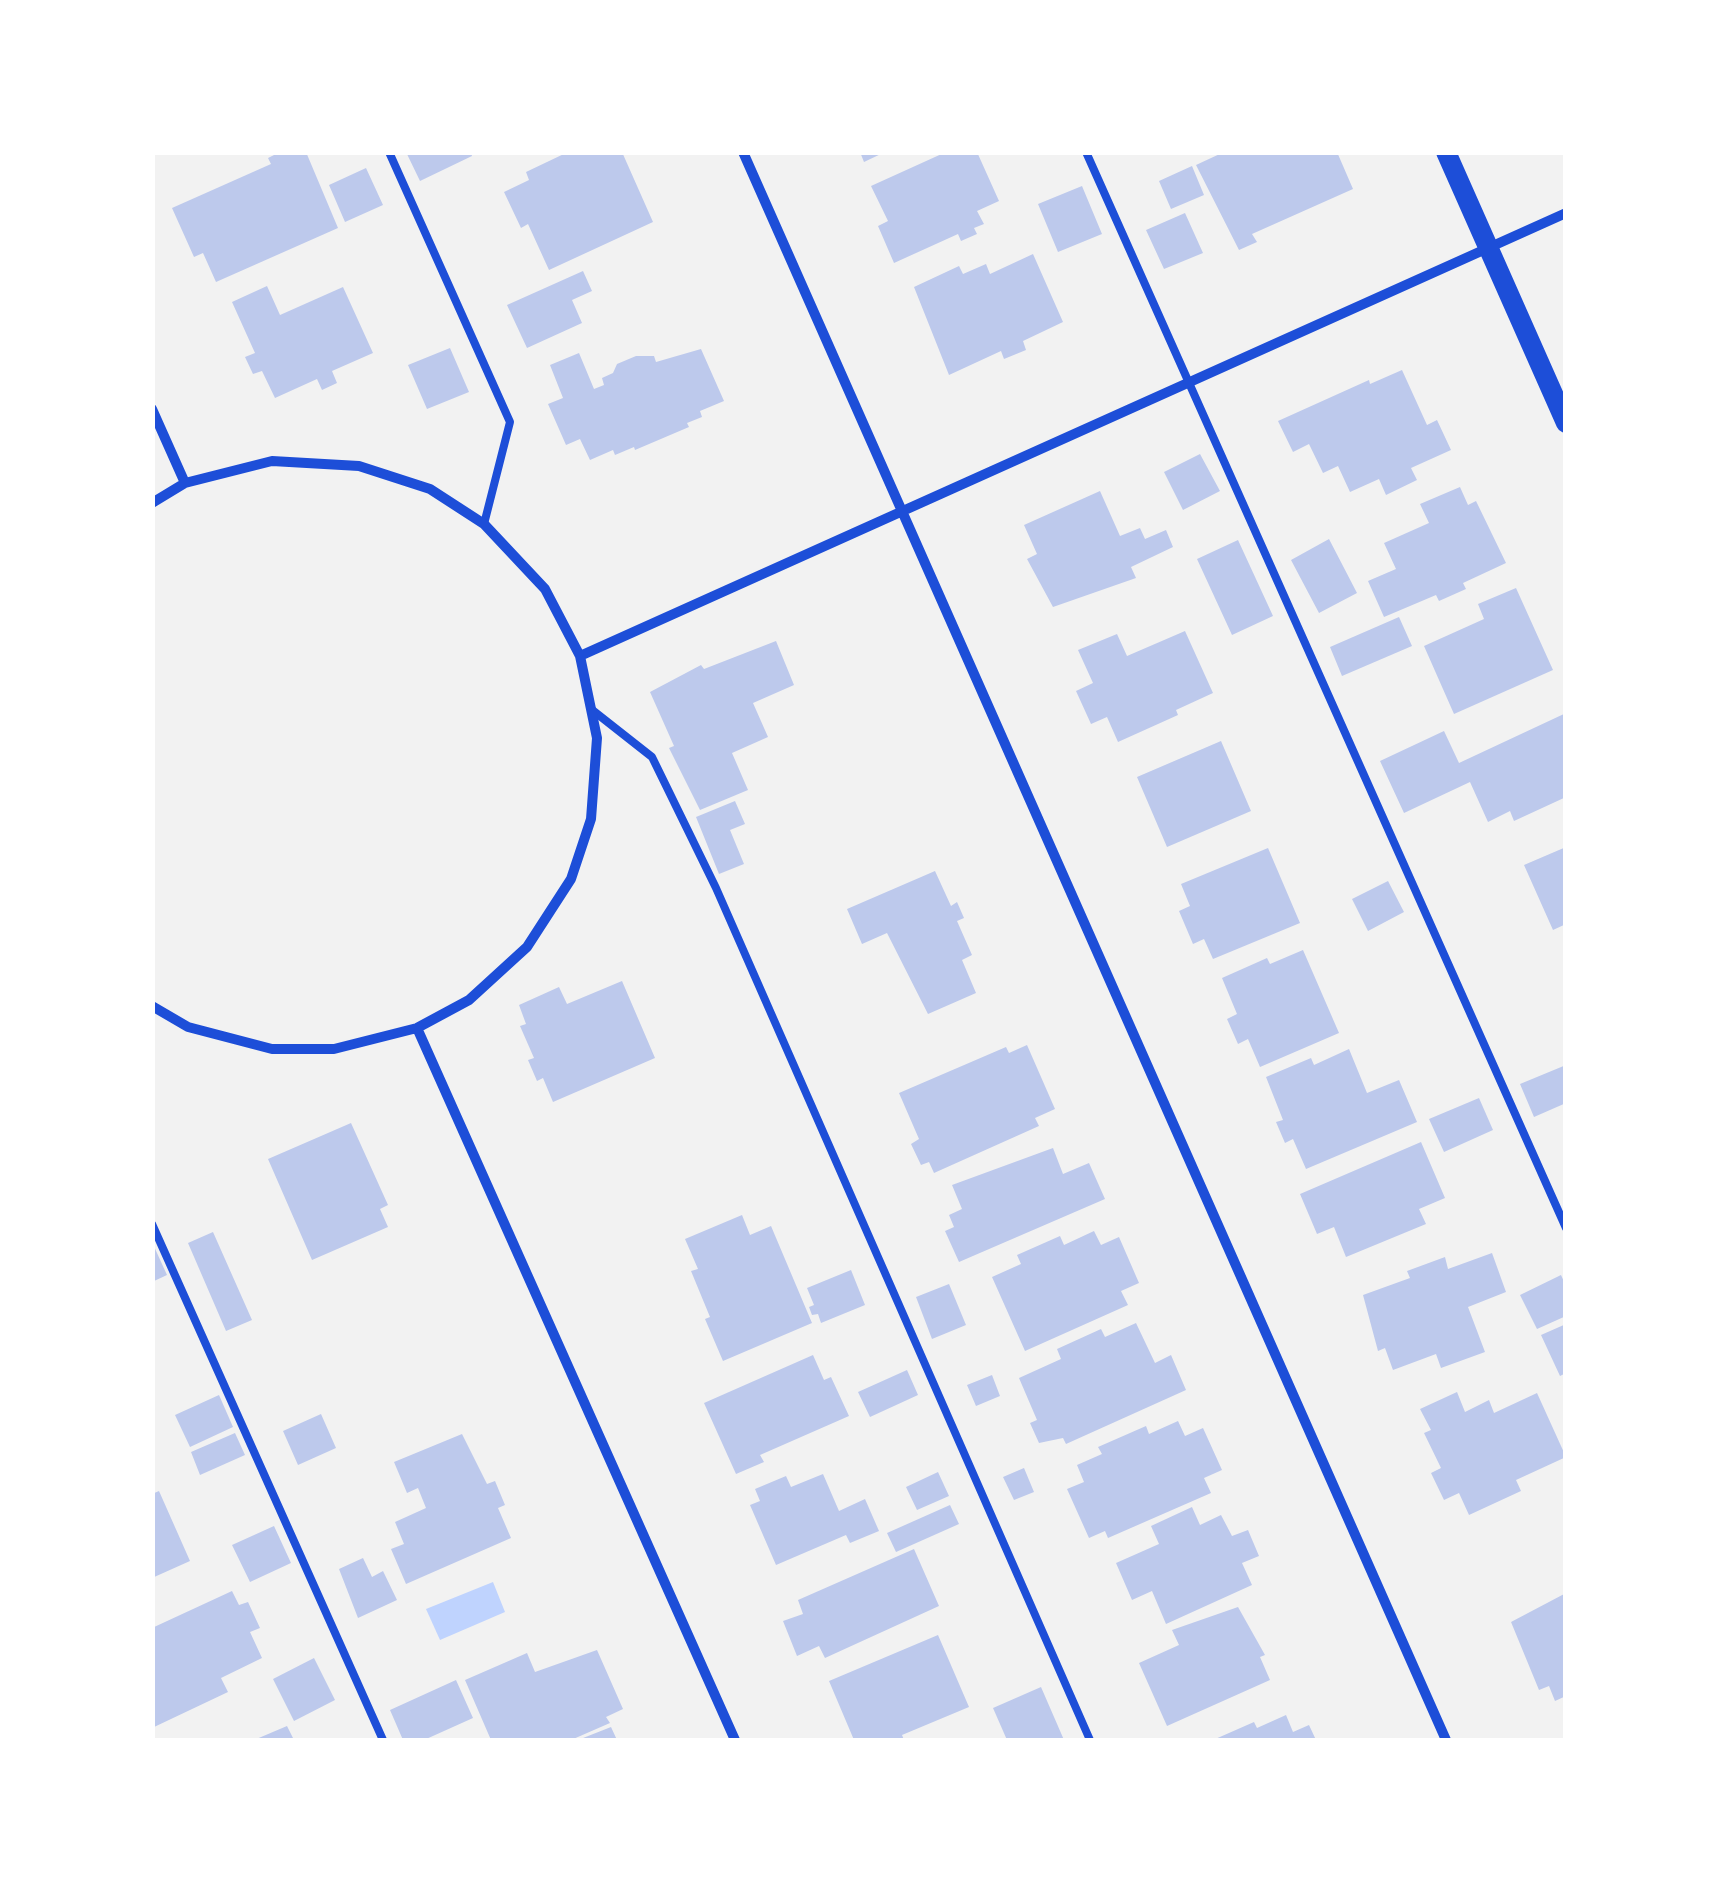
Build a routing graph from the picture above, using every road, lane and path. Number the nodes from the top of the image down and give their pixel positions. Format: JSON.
{"nodes":[{"id":1,"x":389,"y":152,"type":"edge"},
{"id":2,"x":743,"y":152,"type":"edge"},
{"id":3,"x":1086,"y":152,"type":"edge"},
{"id":4,"x":1446,"y":152,"type":"edge"},
{"id":5,"x":1566,"y":213,"type":"edge"},
{"id":6,"x":1488,"y":248,"type":"junction"},
{"id":7,"x":1186,"y":384,"type":"junction"},
{"id":8,"x":152,"y":409,"type":"edge"},
{"id":9,"x":1566,"y":423,"type":"edge"},
{"id":10,"x":185,"y":484,"type":"junction"},
{"id":11,"x":152,"y":503,"type":"edge"},
{"id":12,"x":902,"y":512,"type":"junction"},
{"id":13,"x":484,"y":524,"type":"junction"},
{"id":14,"x":580,"y":656,"type":"junction"},
{"id":15,"x":590,"y":709,"type":"junction"},
{"id":16,"x":152,"y":1006,"type":"edge"},
{"id":17,"x":417,"y":1028,"type":"junction"},
{"id":18,"x":152,"y":1224,"type":"edge"},
{"id":19,"x":1566,"y":1228,"type":"edge"},
{"id":20,"x":383,"y":1740,"type":"edge"},
{"id":21,"x":735,"y":1740,"type":"edge"},
{"id":22,"x":1090,"y":1740,"type":"edge"},
{"id":23,"x":1446,"y":1740,"type":"edge"}],
"edges":[{"from":1,"to":13,"type":"lane"},
{"from":2,"to":12,"type":"street"},
{"from":3,"to":7,"type":"lane"},
{"from":4,"to":6,"type":"main road"},
{"from":5,"to":6,"type":"street"},
{"from":6,"to":7,"type":"street"},
{"from":6,"to":9,"type":"main road"},
{"from":7,"to":12,"type":"street"},
{"from":7,"to":19,"type":"lane"},
{"from":8,"to":10,"type":"street"},
{"from":10,"to":11,"type":"street"},
{"from":10,"to":13,"type":"street"},
{"from":12,"to":14,"type":"street"},
{"from":12,"to":23,"type":"street"},
{"from":13,"to":14,"type":"street"},
{"from":14,"to":15,"type":"street"},
{"from":15,"to":17,"type":"street"},
{"from":15,"to":22,"type":"lane"},
{"from":16,"to":17,"type":"street"},
{"from":17,"to":21,"type":"street"},
{"from":18,"to":20,"type":"lane"}]}
